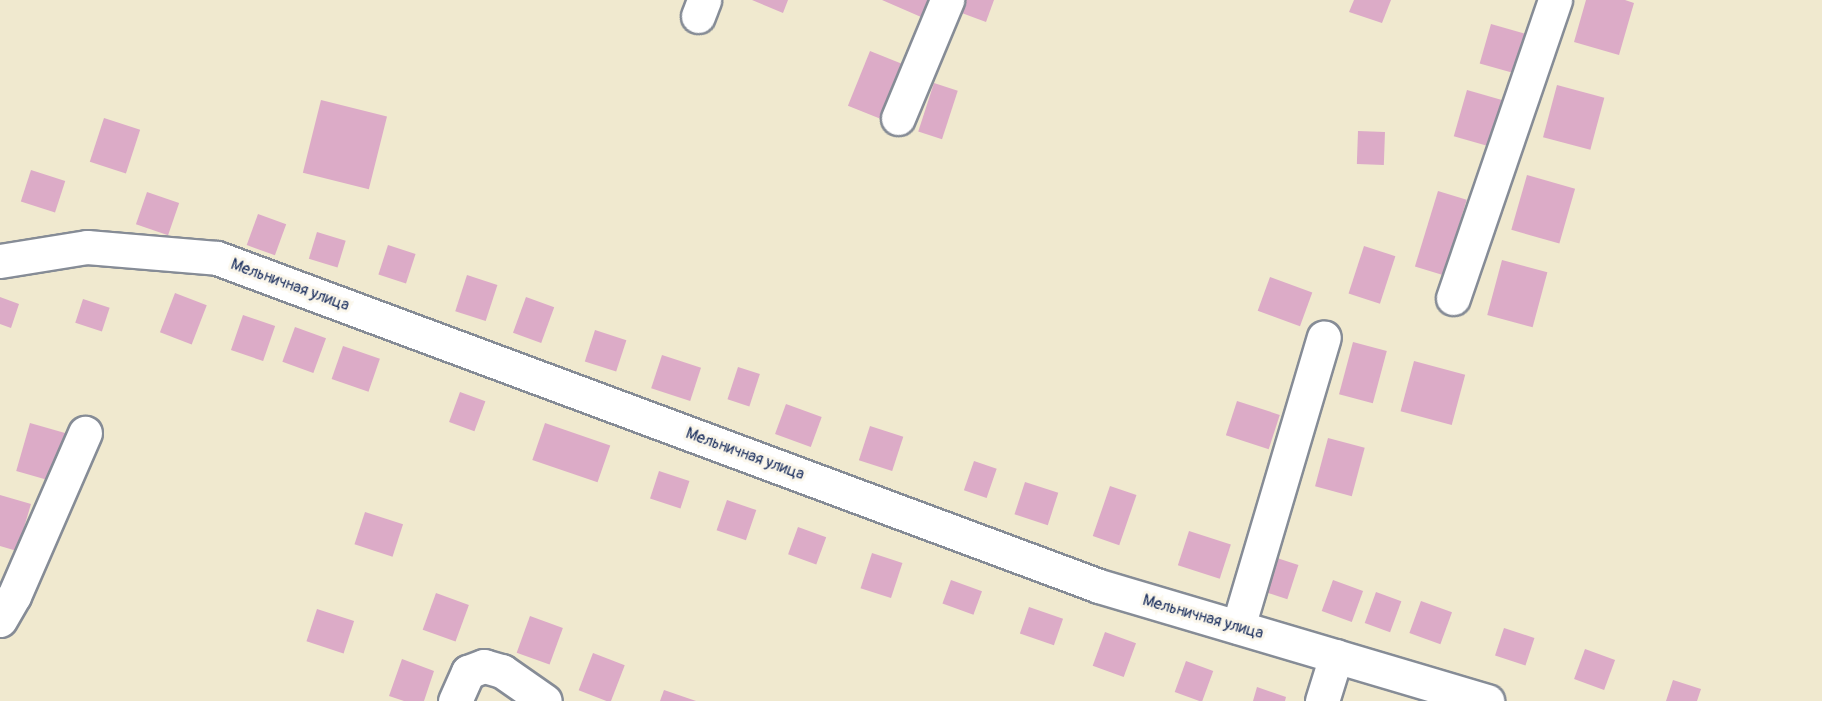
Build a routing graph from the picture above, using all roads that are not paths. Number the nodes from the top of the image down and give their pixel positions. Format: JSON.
{"nodes":[{"id":1,"x":947,"y":0,"type":"edge"},
{"id":2,"x":1556,"y":0,"type":"edge"},
{"id":3,"x":898,"y":118,"type":"dead end"},
{"id":4,"x":0,"y":261,"type":"edge"},
{"id":5,"x":1453,"y":298,"type":"dead end"},
{"id":6,"x":1324,"y":337,"type":"dead end"},
{"id":7,"x":85,"y":433,"type":"dead end"},
{"id":8,"x":0,"y":620,"type":"edge"},
{"id":9,"x":1238,"y":627,"type":"junction"},
{"id":10,"x":1336,"y":657,"type":"junction"},
{"id":11,"x":455,"y":701,"type":"edge"},
{"id":12,"x":545,"y":701,"type":"edge"},
{"id":13,"x":1322,"y":701,"type":"edge"},
{"id":14,"x":1486,"y":701,"type":"edge"}],
"edges":[{"from":1,"to":3,"type":"street"},
{"from":2,"to":5,"type":"street"},
{"from":4,"to":9,"type":"street","name":"Мельничная улица"},
{"from":6,"to":9,"type":"street"},
{"from":7,"to":8,"type":"street"},
{"from":9,"to":10,"type":"street","name":"Мельничная улица"},
{"from":10,"to":13,"type":"street"},
{"from":10,"to":14,"type":"street","name":"Мельничная улица"},
{"from":11,"to":12,"type":"street"}]}
